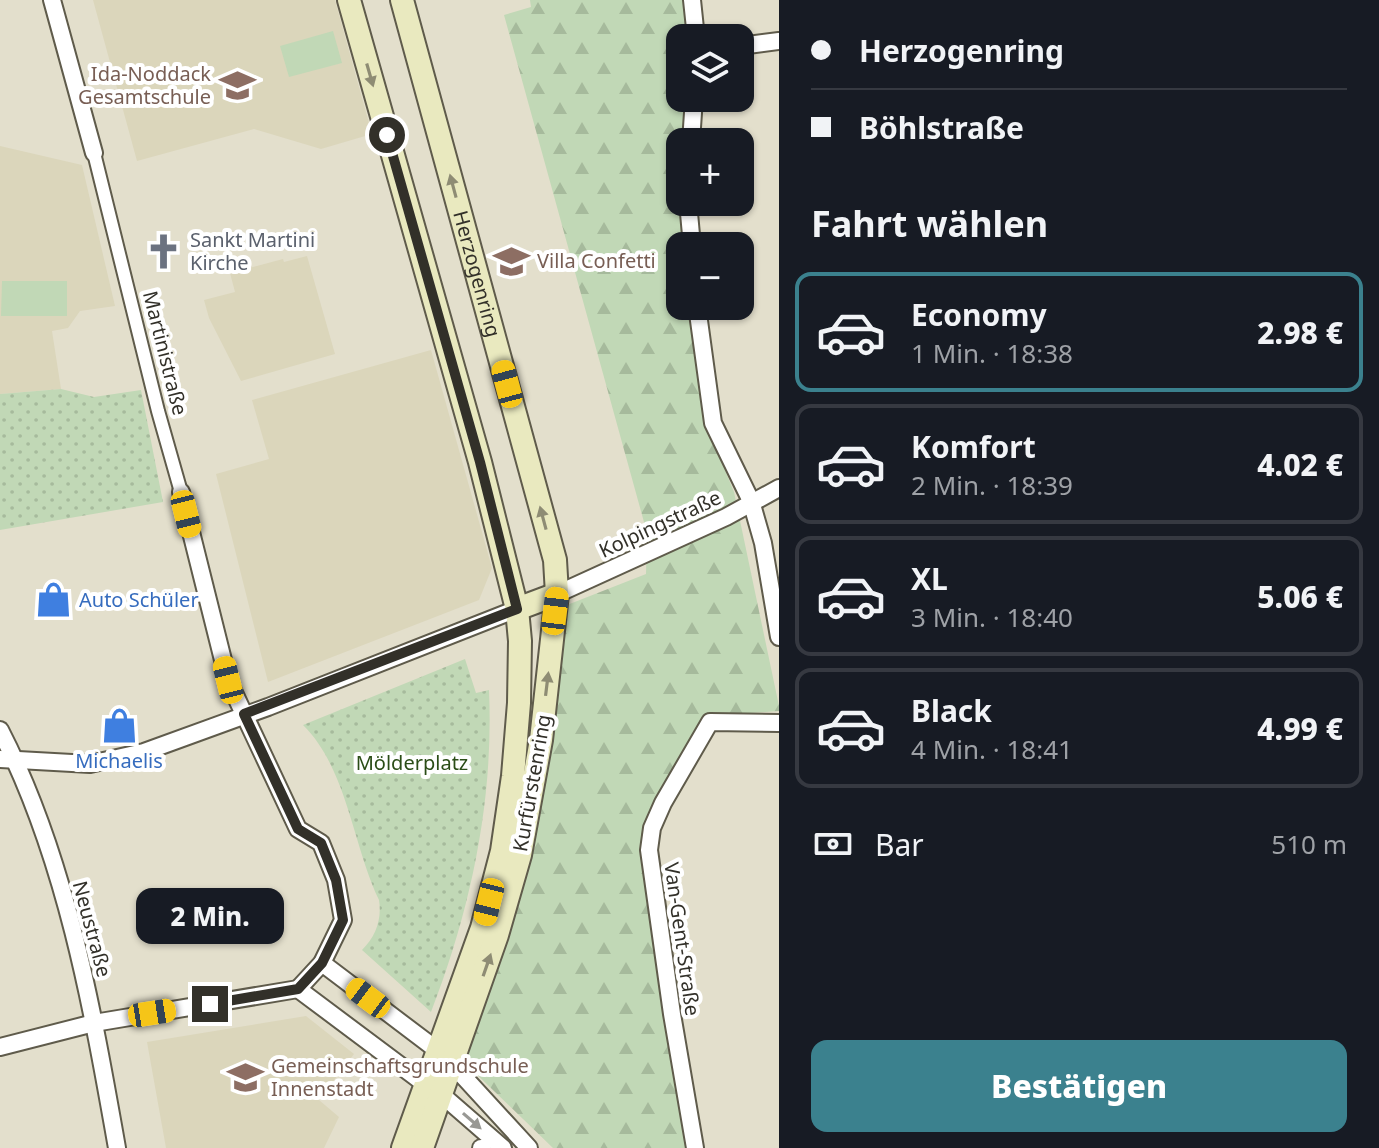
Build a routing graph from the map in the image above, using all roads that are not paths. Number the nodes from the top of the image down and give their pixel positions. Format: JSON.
{"nodes":[{"id":1,"x":52,"y":0,"type":"edge"},
{"id":2,"x":349,"y":0,"type":"edge"},
{"id":3,"x":402,"y":0,"type":"edge"},
{"id":4,"x":692,"y":0,"type":"edge"},
{"id":5,"x":695,"y":24,"type":"edge"},
{"id":6,"x":779,"y":41,"type":"edge"},
{"id":7,"x":754,"y":44,"type":"edge"},
{"id":8,"x":94,"y":153,"type":"joint"},
{"id":9,"x":698,"y":320,"type":"edge"},
{"id":10,"x":779,"y":488,"type":"edge"},
{"id":11,"x":181,"y":492,"type":"joint"},
{"id":12,"x":751,"y":501,"type":"junction"},
{"id":13,"x":557,"y":594,"type":"junction"},
{"id":14,"x":517,"y":609,"type":"junction"},
{"id":15,"x":779,"y":637,"type":"edge"},
{"id":16,"x":244,"y":714,"type":"junction"},
{"id":17,"x":779,"y":723,"type":"edge"},
{"id":18,"x":0,"y":730,"type":"edge"},
{"id":19,"x":8,"y":760,"type":"edge"},
{"id":20,"x":322,"y":963,"type":"junction"},
{"id":21,"x":298,"y":989,"type":"junction"},
{"id":22,"x":94,"y":1023,"type":"junction"},
{"id":23,"x":0,"y":1047,"type":"edge"},
{"id":24,"x":445,"y":1057,"type":"junction"},
{"id":25,"x":434,"y":1089,"type":"junction"},
{"id":26,"x":117,"y":1148,"type":"edge"},
{"id":27,"x":403,"y":1148,"type":"edge"},
{"id":28,"x":422,"y":1148,"type":"edge"},
{"id":29,"x":503,"y":1148,"type":"edge"},
{"id":30,"x":529,"y":1148,"type":"edge"},
{"id":31,"x":695,"y":1148,"type":"edge"}],
"edges":[{"from":1,"to":8,"type":"street","name":"Martinistraße"},
{"from":2,"to":14,"type":"main road","one_way":true},
{"from":13,"to":3,"type":"main road","name":"Herzogenring","one_way":true},
{"from":4,"to":5,"type":"street"},
{"from":6,"to":7,"type":"street"},
{"from":8,"to":11,"type":"street","name":"Martinistraße"},
{"from":9,"to":12,"type":"street"},
{"from":10,"to":12,"type":"street","name":"Kolpingstraße"},
{"from":11,"to":16,"type":"street","name":"Martinistraße"},
{"from":12,"to":13,"type":"street","name":"Kolpingstraße"},
{"from":12,"to":15,"type":"street"},
{"from":13,"to":14,"type":"main road"},
{"from":24,"to":13,"type":"main road","name":"Kurfürstenring","one_way":true},
{"from":14,"to":16,"type":"street"},
{"from":14,"to":24,"type":"main road","name":"Kurfürstenring"},
{"from":16,"to":19,"type":"street"},
{"from":16,"to":20,"type":"street"},
{"from":17,"to":31,"type":"street","name":"Van-Gent-Straße"},
{"from":18,"to":19,"type":"street","name":"Neustraße"},
{"from":19,"to":22,"type":"street","name":"Neustraße"},
{"from":20,"to":21,"type":"street"},
{"from":20,"to":24,"type":"street"},
{"from":21,"to":22,"type":"street"},
{"from":21,"to":25,"type":"street"},
{"from":22,"to":23,"type":"street"},
{"from":22,"to":26,"type":"street","name":"Neustraße"},
{"from":24,"to":25,"type":"main road","name":"Kurfürstenring"},
{"from":24,"to":30,"type":"street"},
{"from":25,"to":27,"type":"main road","name":"Kurfürstenring"},
{"from":25,"to":28,"type":"main road","name":"Kurfürstenring"},
{"from":25,"to":29,"type":"street","one_way":true}]}
